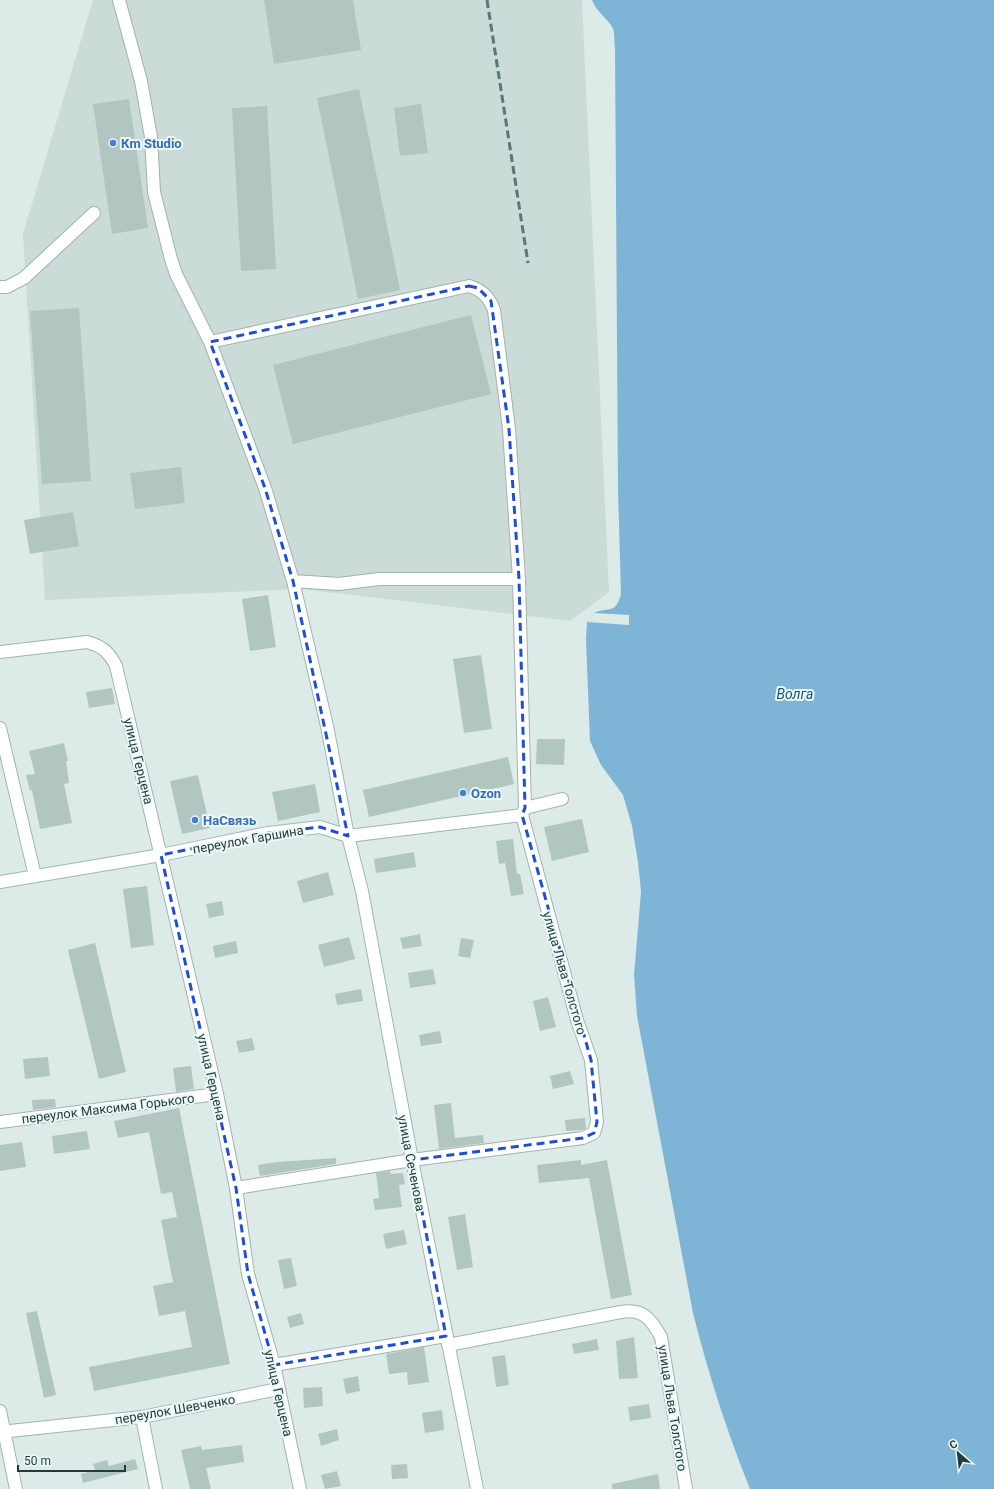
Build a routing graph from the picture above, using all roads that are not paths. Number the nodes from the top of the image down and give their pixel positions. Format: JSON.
{"nodes":[{"id":1,"x":119,"y":0,"type":"edge"},
{"id":2,"x":94,"y":213,"type":"dead end"},
{"id":3,"x":0,"y":287,"type":"edge"},
{"id":4,"x":210,"y":342,"type":"junction"},
{"id":5,"x":519,"y":579,"type":"junction"},
{"id":6,"x":293,"y":581,"type":"junction"},
{"id":7,"x":0,"y":652,"type":"edge"},
{"id":8,"x":0,"y":728,"type":"edge"},
{"id":9,"x":562,"y":799,"type":"dead end"},
{"id":10,"x":523,"y":811,"type":"junction"},
{"id":11,"x":348,"y":836,"type":"junction"},
{"id":12,"x":161,"y":855,"type":"junction"},
{"id":13,"x":35,"y":876,"type":"junction"},
{"id":14,"x":0,"y":882,"type":"edge"},
{"id":15,"x":217,"y":1094,"type":"junction"},
{"id":16,"x":0,"y":1122,"type":"edge"},
{"id":17,"x":412,"y":1160,"type":"junction"},
{"id":18,"x":236,"y":1188,"type":"junction"},
{"id":19,"x":447,"y":1341,"type":"junction"},
{"id":20,"x":274,"y":1364,"type":"junction"},
{"id":21,"x":278,"y":1389,"type":"junction"},
{"id":22,"x":0,"y":1411,"type":"edge"},
{"id":23,"x":142,"y":1417,"type":"junction"},
{"id":24,"x":2,"y":1431,"type":"edge"},
{"id":25,"x":16,"y":1489,"type":"edge"},
{"id":26,"x":156,"y":1489,"type":"edge"},
{"id":27,"x":300,"y":1489,"type":"edge"},
{"id":28,"x":477,"y":1489,"type":"edge"},
{"id":29,"x":686,"y":1489,"type":"edge"}],
"edges":[{"from":1,"to":4,"type":"street","name":"улица Сеченова"},
{"from":2,"to":3,"type":"street"},
{"from":4,"to":5,"type":"street","name":"улица Льва Толстого"},
{"from":4,"to":6,"type":"street","name":"улица Сеченова"},
{"from":5,"to":6,"type":"street"},
{"from":5,"to":10,"type":"street","name":"улица Льва Толстого"},
{"from":6,"to":11,"type":"street","name":"улица Сеченова"},
{"from":7,"to":12,"type":"street","name":"улица Герцена"},
{"from":8,"to":13,"type":"street"},
{"from":9,"to":10,"type":"street","name":"переулок Гаршина"},
{"from":10,"to":11,"type":"street","name":"переулок Гаршина"},
{"from":10,"to":17,"type":"street","name":"улица Льва Толстого"},
{"from":11,"to":12,"type":"street","name":"переулок Гаршина"},
{"from":11,"to":17,"type":"street","name":"улица Сеченова"},
{"from":12,"to":13,"type":"street","name":"переулок Гаршина"},
{"from":12,"to":15,"type":"street","name":"улица Герцена"},
{"from":13,"to":14,"type":"street","name":"переулок Гаршина"},
{"from":15,"to":16,"type":"street","name":"переулок Максима Горького"},
{"from":15,"to":18,"type":"street","name":"улица Герцена"},
{"from":17,"to":18,"type":"street"},
{"from":17,"to":19,"type":"street","name":"улица Сеченова"},
{"from":18,"to":20,"type":"street","name":"улица Герцена"},
{"from":19,"to":20,"type":"street"},
{"from":19,"to":28,"type":"street","name":"улица Сеченова"},
{"from":19,"to":29,"type":"street","name":"улица Льва Толстого"},
{"from":20,"to":21,"type":"street","name":"улица Герцена"},
{"from":21,"to":23,"type":"street","name":"переулок Шевченко"},
{"from":21,"to":27,"type":"street","name":"улица Герцена"},
{"from":22,"to":24,"type":"street"},
{"from":23,"to":24,"type":"street","name":"переулок Шевченко"},
{"from":23,"to":26,"type":"street"},
{"from":24,"to":25,"type":"street"}]}
